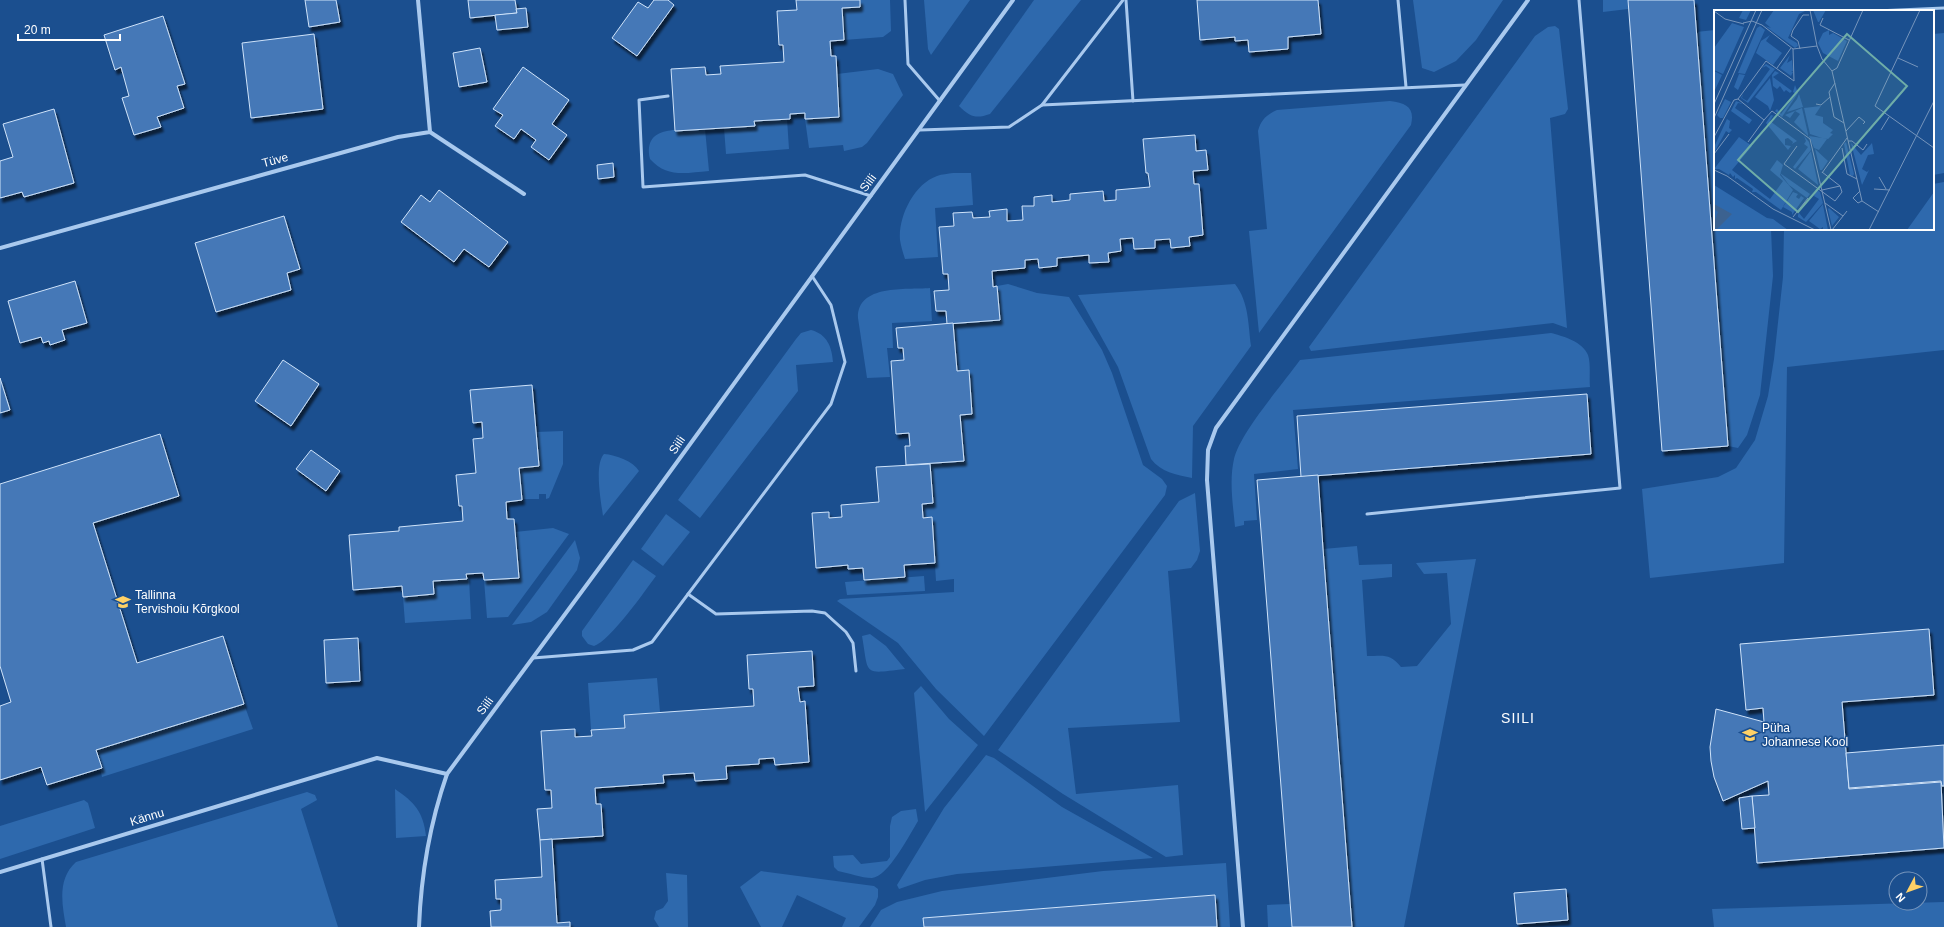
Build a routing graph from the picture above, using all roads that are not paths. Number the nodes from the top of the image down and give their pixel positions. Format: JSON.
{"nodes":[{"id":1,"x":418,"y":0,"type":"edge"},
{"id":2,"x":905,"y":0,"type":"edge"},
{"id":3,"x":1013,"y":0,"type":"edge"},
{"id":4,"x":1125,"y":0,"type":"edge"},
{"id":5,"x":1398,"y":0,"type":"edge"},
{"id":6,"x":1528,"y":0,"type":"edge"},
{"id":7,"x":1579,"y":0,"type":"edge"},
{"id":8,"x":1944,"y":8,"type":"edge"},
{"id":9,"x":1899,"y":10,"type":"edge"},
{"id":10,"x":1465,"y":85,"type":"junction"},
{"id":11,"x":1406,"y":87,"type":"junction"},
{"id":12,"x":668,"y":96,"type":"dead end"},
{"id":13,"x":940,"y":101,"type":"junction"},
{"id":14,"x":1132,"y":101,"type":"junction"},
{"id":15,"x":1042,"y":105,"type":"junction"},
{"id":16,"x":920,"y":130,"type":"junction"},
{"id":17,"x":430,"y":132,"type":"junction"},
{"id":18,"x":524,"y":194,"type":"dead end"},
{"id":19,"x":870,"y":196,"type":"junction"},
{"id":20,"x":0,"y":248,"type":"edge"},
{"id":21,"x":812,"y":276,"type":"junction"},
{"id":22,"x":1367,"y":514,"type":"dead end"},
{"id":23,"x":688,"y":594,"type":"junction"},
{"id":24,"x":533,"y":658,"type":"junction"},
{"id":25,"x":856,"y":670,"type":"dead end"},
{"id":26,"x":447,"y":774,"type":"junction"},
{"id":27,"x":42,"y":859,"type":"junction"},
{"id":28,"x":0,"y":872,"type":"edge"},
{"id":29,"x":51,"y":927,"type":"edge"},
{"id":30,"x":419,"y":927,"type":"edge"},
{"id":31,"x":1243,"y":927,"type":"edge"}],
"edges":[{"from":1,"to":17,"type":"street"},
{"from":2,"to":13,"type":"lane"},
{"from":3,"to":13,"type":"street","name":"Siili"},
{"from":4,"to":14,"type":"lane"},
{"from":4,"to":15,"type":"lane"},
{"from":5,"to":11,"type":"lane"},
{"from":6,"to":10,"type":"street"},
{"from":7,"to":22,"type":"lane"},
{"from":8,"to":9,"type":"lane"},
{"from":10,"to":11,"type":"lane"},
{"from":10,"to":31,"type":"street"},
{"from":11,"to":14,"type":"lane"},
{"from":12,"to":19,"type":"lane"},
{"from":13,"to":16,"type":"street","name":"Siili"},
{"from":14,"to":15,"type":"lane"},
{"from":15,"to":16,"type":"lane"},
{"from":16,"to":19,"type":"street","name":"Siili"},
{"from":17,"to":18,"type":"street"},
{"from":17,"to":20,"type":"street","name":"Tüve"},
{"from":19,"to":21,"type":"street","name":"Siili"},
{"from":21,"to":23,"type":"lane"},
{"from":21,"to":24,"type":"street","name":"Siili"},
{"from":23,"to":24,"type":"lane"},
{"from":23,"to":25,"type":"lane"},
{"from":24,"to":26,"type":"street","name":"Siili"},
{"from":26,"to":27,"type":"street","name":"Kännu"},
{"from":26,"to":30,"type":"street","name":"Siili"},
{"from":27,"to":28,"type":"street","name":"Kännu"},
{"from":27,"to":29,"type":"lane"}]}
